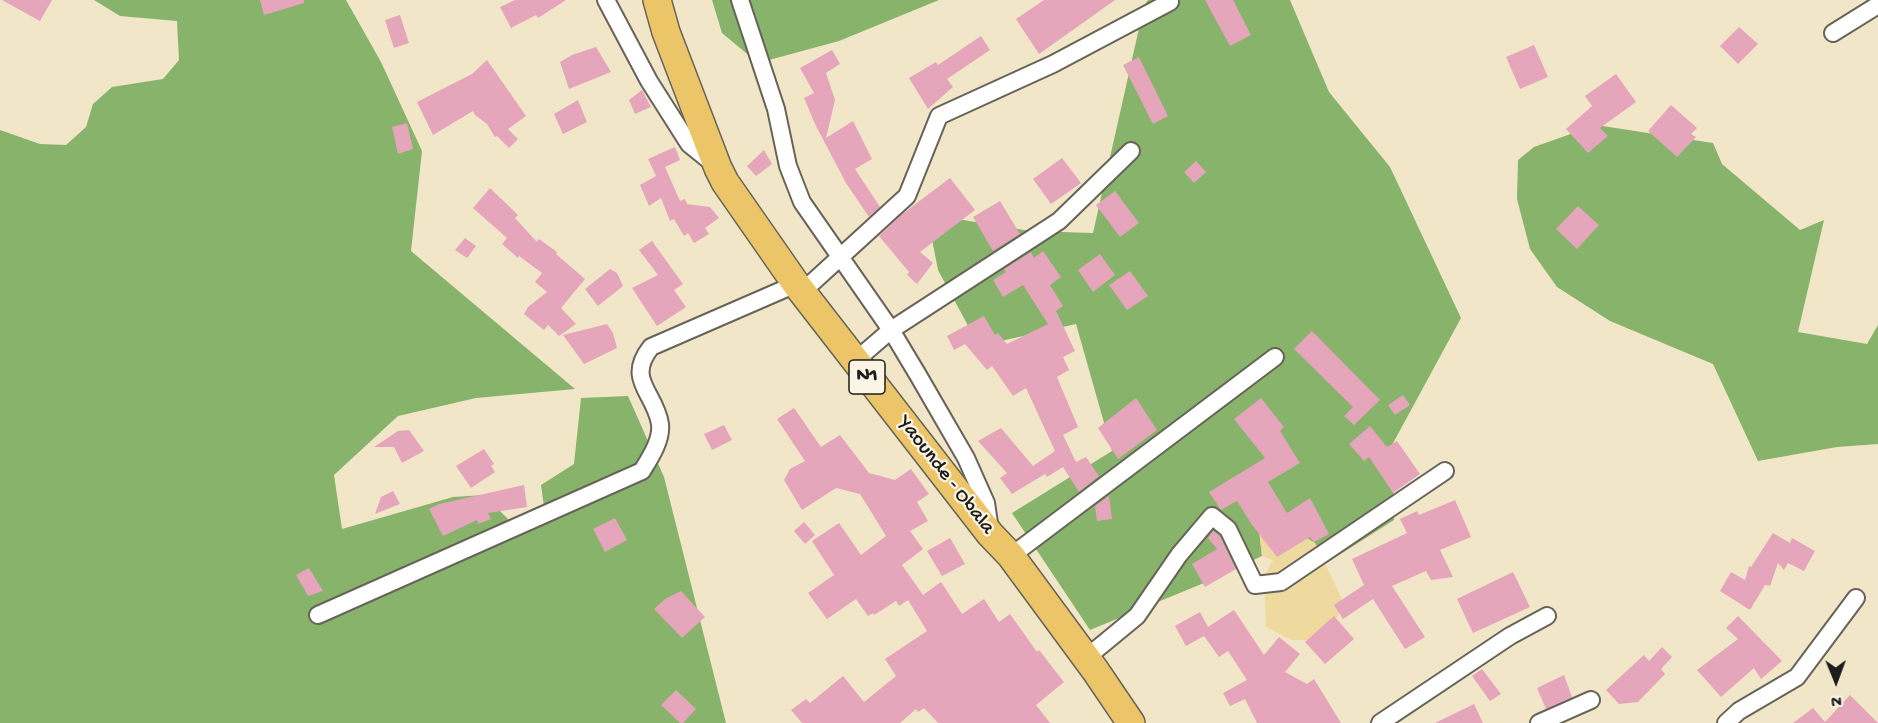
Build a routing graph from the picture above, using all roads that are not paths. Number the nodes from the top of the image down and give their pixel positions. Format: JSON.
{"nodes":[{"id":1,"x":606,"y":0,"type":"edge"},
{"id":2,"x":657,"y":0,"type":"edge"},
{"id":3,"x":740,"y":0,"type":"edge"},
{"id":4,"x":1170,"y":2,"type":"dead end"},
{"id":5,"x":1878,"y":5,"type":"edge"},
{"id":6,"x":1833,"y":33,"type":"dead end"},
{"id":7,"x":1131,"y":151,"type":"dead end"},
{"id":8,"x":718,"y":168,"type":"junction"},
{"id":9,"x":839,"y":258,"type":"junction"},
{"id":10,"x":799,"y":288,"type":"junction"},
{"id":11,"x":891,"y":330,"type":"junction"},
{"id":12,"x":1275,"y":357,"type":"dead end"},
{"id":13,"x":855,"y":361,"type":"junction"},
{"id":14,"x":1445,"y":471,"type":"dead end"},
{"id":15,"x":990,"y":534,"type":"junction"},
{"id":16,"x":1011,"y":556,"type":"junction"},
{"id":17,"x":1856,"y":597,"type":"dead end"},
{"id":18,"x":318,"y":615,"type":"dead end"},
{"id":19,"x":1547,"y":616,"type":"dead end"},
{"id":20,"x":1086,"y":658,"type":"junction"},
{"id":21,"x":1591,"y":700,"type":"dead end"},
{"id":22,"x":1131,"y":723,"type":"edge"},
{"id":23,"x":1380,"y":723,"type":"edge"},
{"id":24,"x":1539,"y":723,"type":"edge"},
{"id":25,"x":1726,"y":723,"type":"edge"}],
"edges":[{"from":1,"to":8,"type":"street"},
{"from":2,"to":8,"type":"highway","name":"Yaounde - Obala","number":"N1"},
{"from":3,"to":9,"type":"street"},
{"from":4,"to":9,"type":"street"},
{"from":5,"to":6,"type":"street"},
{"from":7,"to":11,"type":"street"},
{"from":8,"to":10,"type":"highway","name":"Yaounde - Obala","number":"N1"},
{"from":9,"to":10,"type":"street"},
{"from":9,"to":11,"type":"street"},
{"from":10,"to":13,"type":"highway","name":"Yaounde - Obala","number":"N1"},
{"from":10,"to":18,"type":"street"},
{"from":11,"to":13,"type":"street"},
{"from":11,"to":15,"type":"street"},
{"from":12,"to":16,"type":"street"},
{"from":13,"to":15,"type":"highway","name":"Yaounde - Obala","number":"N1"},
{"from":14,"to":20,"type":"street"},
{"from":15,"to":16,"type":"highway","name":"Yaounde - Obala","number":"N1"},
{"from":16,"to":20,"type":"highway","name":"Yaounde - Obala","number":"N1"},
{"from":17,"to":25,"type":"street"},
{"from":19,"to":23,"type":"street"},
{"from":20,"to":22,"type":"highway","name":"Yaounde - Obala","number":"N1"},
{"from":21,"to":24,"type":"street"}]}
